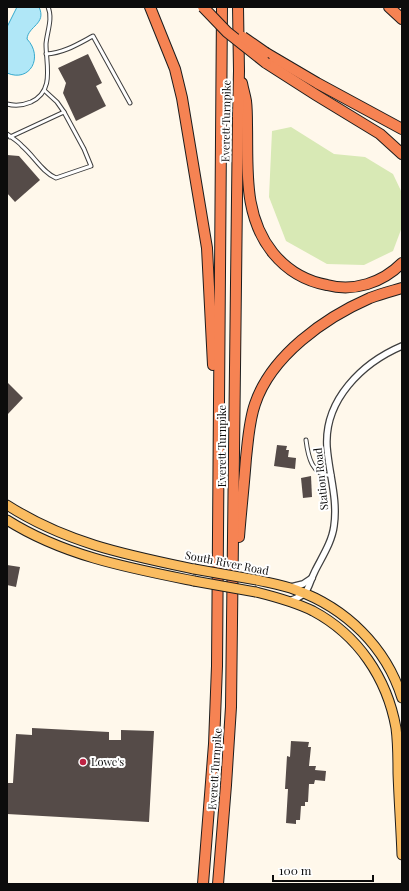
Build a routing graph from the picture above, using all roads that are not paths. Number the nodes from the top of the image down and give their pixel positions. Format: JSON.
{"nodes":[{"id":1,"x":48,"y":7,"type":"edge"},
{"id":2,"x":150,"y":7,"type":"edge"},
{"id":3,"x":203,"y":7,"type":"edge"},
{"id":4,"x":222,"y":7,"type":"edge"},
{"id":5,"x":389,"y":7,"type":"edge"},
{"id":6,"x":238,"y":10,"type":"edge"},
{"id":7,"x":402,"y":19,"type":"edge"},
{"id":8,"x":46,"y":54,"type":"junction"},
{"id":9,"x":266,"y":58,"type":"junction"},
{"id":10,"x":239,"y":71,"type":"junction"},
{"id":11,"x":45,"y":91,"type":"junction"},
{"id":12,"x":130,"y":103,"type":"dead end"},
{"id":13,"x":8,"y":104,"type":"edge"},
{"id":14,"x":7,"y":109,"type":"edge"},
{"id":15,"x":64,"y":112,"type":"junction"},
{"id":16,"x":402,"y":129,"type":"edge"},
{"id":17,"x":9,"y":135,"type":"edge"},
{"id":18,"x":402,"y":154,"type":"edge"},
{"id":19,"x":402,"y":263,"type":"edge"},
{"id":20,"x":402,"y":288,"type":"edge"},
{"id":21,"x":402,"y":346,"type":"edge"},
{"id":22,"x":306,"y":440,"type":"dead end"},
{"id":23,"x":219,"y":470,"type":"junction"},
{"id":24,"x":332,"y":475,"type":"junction"},
{"id":25,"x":7,"y":505,"type":"edge"},
{"id":26,"x":7,"y":520,"type":"edge"},
{"id":27,"x":312,"y":578,"type":"junction"},
{"id":28,"x":289,"y":588,"type":"junction"},
{"id":29,"x":306,"y":594,"type":"junction"},
{"id":30,"x":233,"y":601,"type":"junction"},
{"id":31,"x":288,"y":601,"type":"junction"},
{"id":32,"x":402,"y":698,"type":"edge"},
{"id":33,"x":400,"y":789,"type":"edge"},
{"id":34,"x":402,"y":855,"type":"edge"},
{"id":35,"x":204,"y":884,"type":"edge"},
{"id":36,"x":218,"y":884,"type":"edge"}],
"edges":[{"from":1,"to":8,"type":"lane"},
{"from":2,"to":23,"type":"highway"},
{"from":3,"to":9,"type":"highway","bridge":true},
{"from":4,"to":23,"type":"highway","name":"Everett Turnpike"},
{"from":5,"to":7,"type":"highway"},
{"from":6,"to":10,"type":"highway","name":"Everett Turnpike"},
{"from":8,"to":11,"type":"lane"},
{"from":8,"to":12,"type":"lane"},
{"from":9,"to":16,"type":"highway"},
{"from":9,"to":18,"type":"highway"},
{"from":10,"to":19,"type":"highway"},
{"from":10,"to":30,"type":"highway","name":"Everett Turnpike"},
{"from":11,"to":13,"type":"lane"},
{"from":11,"to":15,"type":"lane"},
{"from":13,"to":14,"type":"lane"},
{"from":15,"to":17,"type":"lane"},
{"from":15,"to":17,"type":"lane"},
{"from":20,"to":30,"type":"highway"},
{"from":21,"to":24,"type":"street","name":"Station Road"},
{"from":22,"to":24,"type":"lane"},
{"from":23,"to":35,"type":"highway","name":"Everett Turnpike"},
{"from":24,"to":27,"type":"street","name":"Station Road"},
{"from":25,"to":28,"type":"main road","name":"South River Road","bridge":true},
{"from":26,"to":31,"type":"main road","bridge":true},
{"from":27,"to":28,"type":"street"},
{"from":27,"to":29,"type":"street","name":"Station Road"},
{"from":28,"to":29,"type":"main road","name":"South River Road"},
{"from":29,"to":31,"type":"street"},
{"from":29,"to":32,"type":"main road","name":"South River Road"},
{"from":30,"to":36,"type":"highway","name":"Everett Turnpike"},
{"from":31,"to":33,"type":"main road"},
{"from":33,"to":34,"type":"main road"}]}
